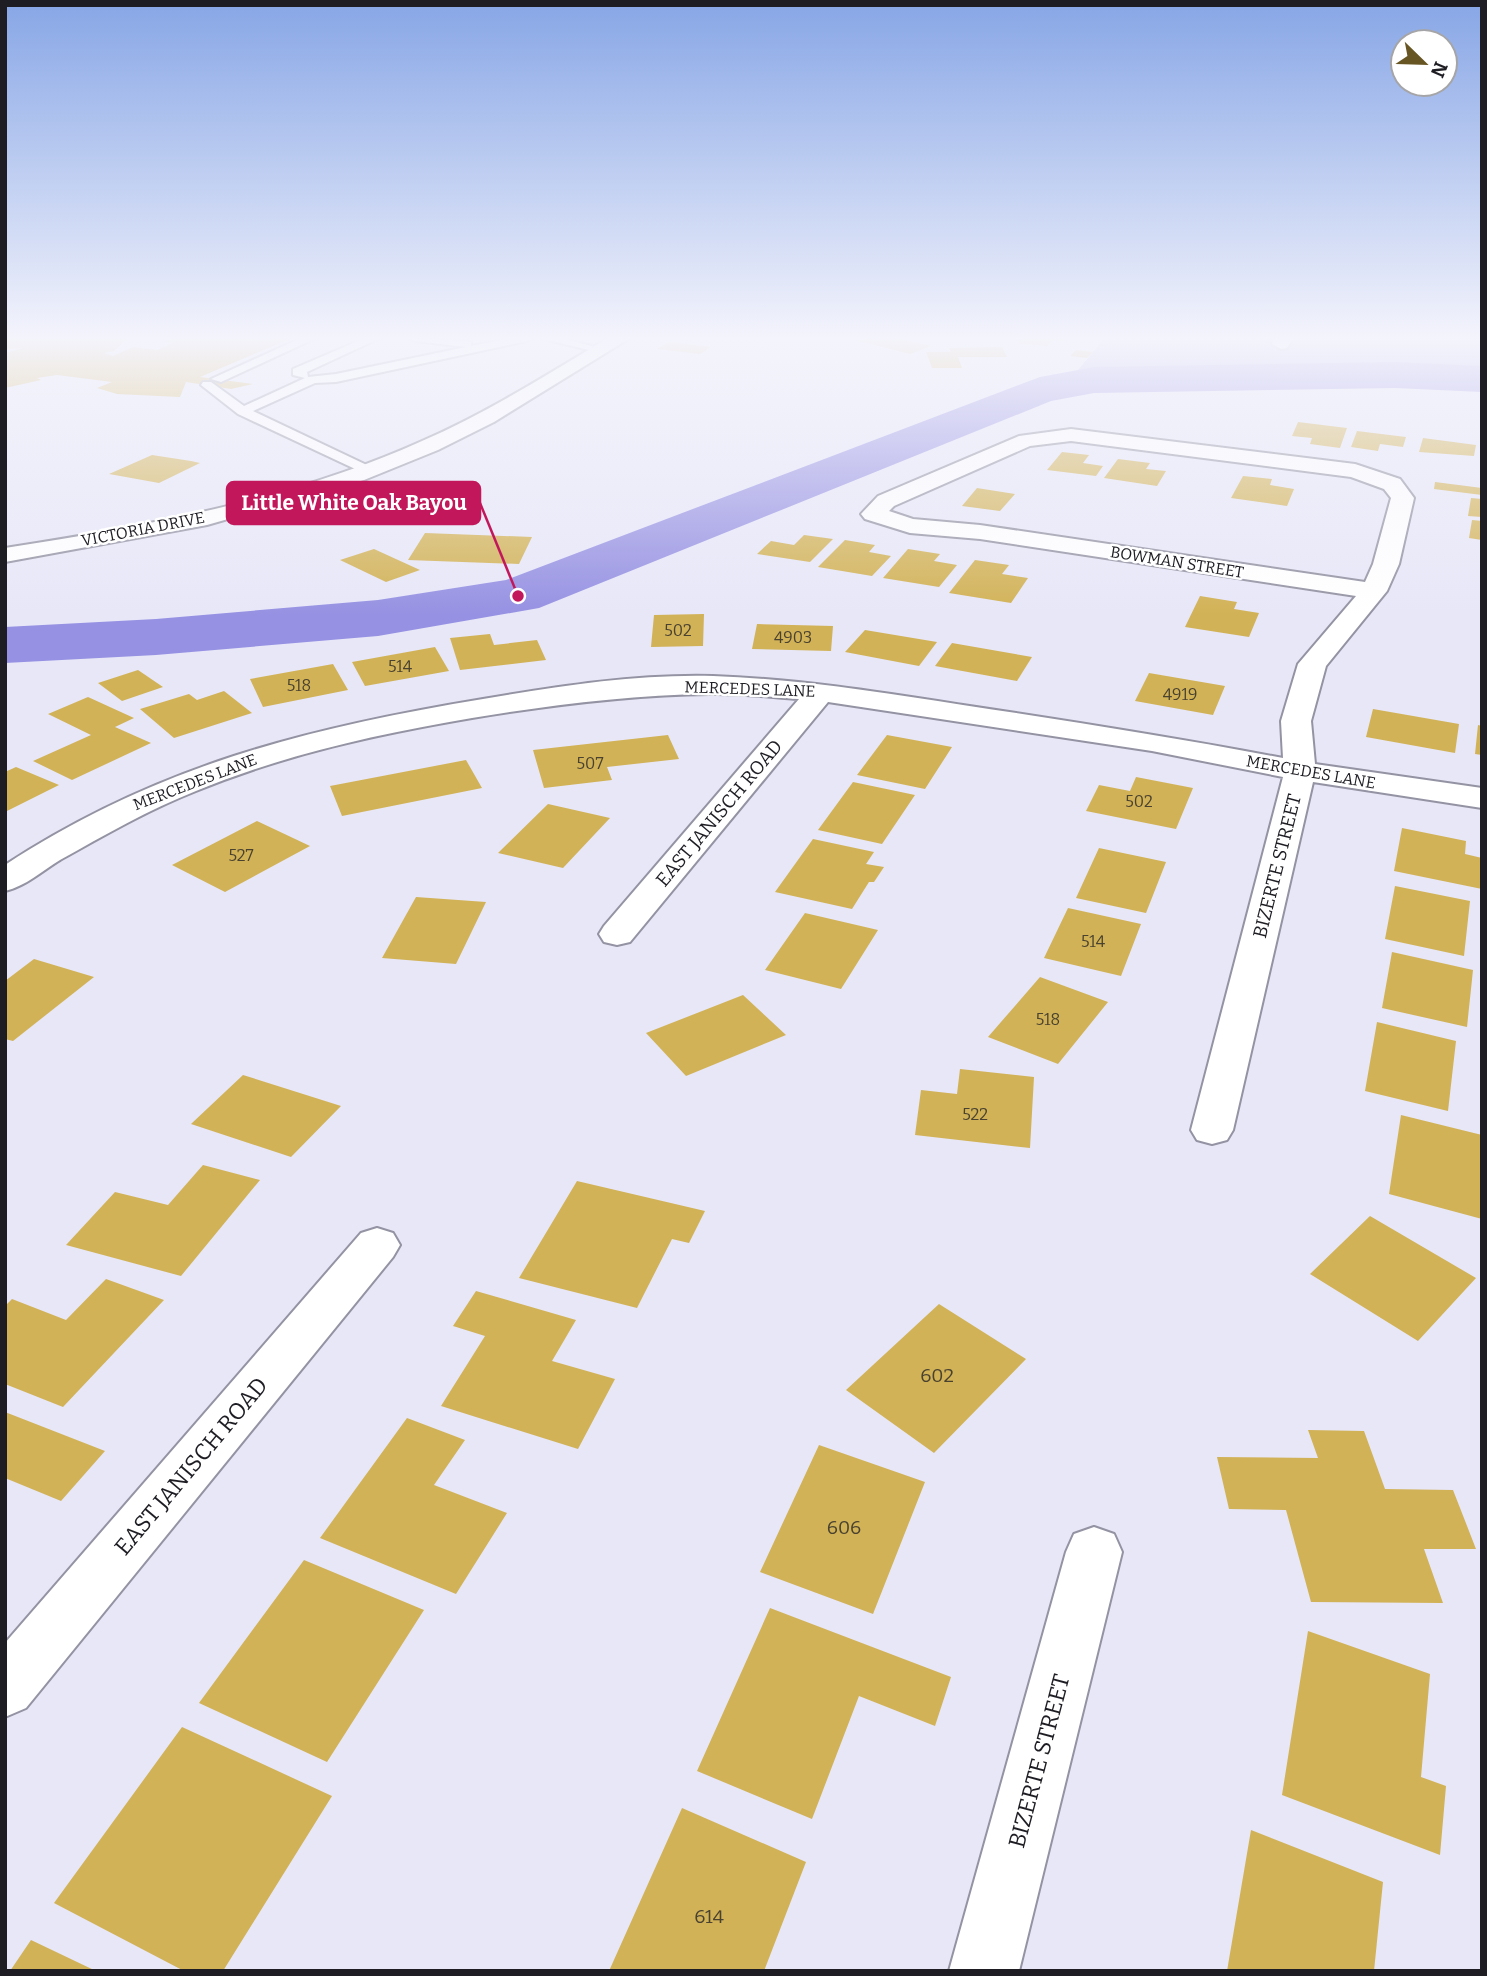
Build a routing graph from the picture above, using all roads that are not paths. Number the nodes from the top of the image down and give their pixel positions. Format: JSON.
{"nodes":[{"id":1,"x":283,"y":430,"type":"edge"},
{"id":2,"x":461,"y":430,"type":"edge"},
{"id":3,"x":1289,"y":463,"type":"joint"},
{"id":4,"x":368,"y":471,"type":"junction"},
{"id":5,"x":5,"y":555,"type":"edge"},
{"id":6,"x":1374,"y":592,"type":"junction"},
{"id":7,"x":821,"y":692,"type":"junction"},
{"id":8,"x":1300,"y":771,"type":"junction"},
{"id":9,"x":1482,"y":798,"type":"edge"},
{"id":10,"x":16,"y":874,"type":"edge"},
{"id":11,"x":617,"y":934,"type":"dead end"},
{"id":12,"x":1212,"y":1130,"type":"dead end"},
{"id":13,"x":377,"y":1245,"type":"dead end"},
{"id":14,"x":1094,"y":1552,"type":"dead end"},
{"id":15,"x":5,"y":1688,"type":"edge"},
{"id":16,"x":984,"y":1971,"type":"edge"}],
"edges":[{"from":1,"to":4,"type":"lane"},
{"from":2,"to":4,"type":"street","name":"VICTORIA DRIVE"},
{"from":3,"to":6,"type":"street","name":"BIZERTE STREET"},
{"from":3,"to":6,"type":"street","name":"BOWMAN STREET"},
{"from":4,"to":5,"type":"street","name":"VICTORIA DRIVE"},
{"from":6,"to":8,"type":"street","name":"BIZERTE STREET"},
{"from":7,"to":8,"type":"street","name":"MERCEDES LANE"},
{"from":7,"to":10,"type":"street","name":"MERCEDES LANE"},
{"from":7,"to":11,"type":"street","name":"EAST JANISCH ROAD"},
{"from":8,"to":9,"type":"street","name":"MERCEDES LANE"},
{"from":8,"to":12,"type":"street","name":"BIZERTE STREET"},
{"from":13,"to":15,"type":"street","name":"EAST JANISCH ROAD"},
{"from":14,"to":16,"type":"street","name":"BIZERTE STREET"}]}
